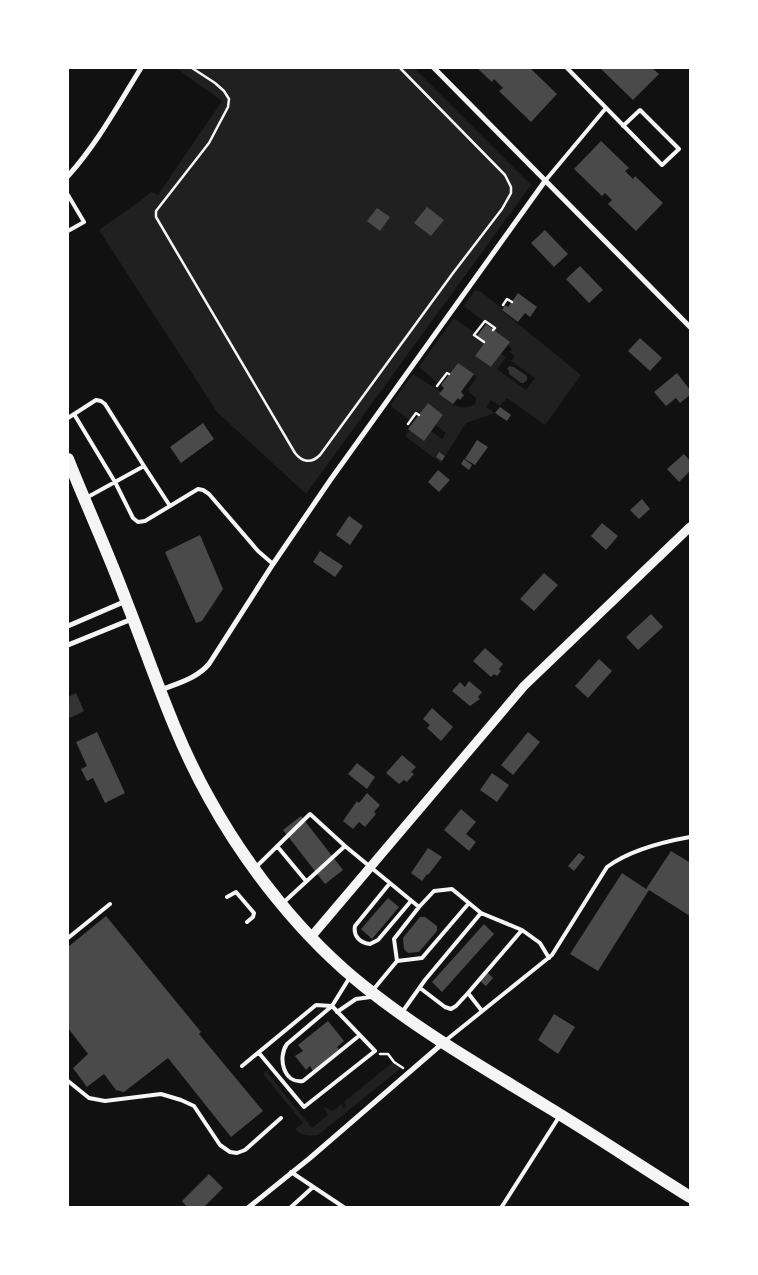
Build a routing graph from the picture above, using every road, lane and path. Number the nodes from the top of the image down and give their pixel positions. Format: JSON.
{"nodes":[{"id":1,"x":141,"y":68,"type":"edge"},
{"id":2,"x":192,"y":68,"type":"edge"},
{"id":3,"x":400,"y":68,"type":"edge"},
{"id":4,"x":434,"y":68,"type":"edge"},
{"id":5,"x":567,"y":68,"type":"edge"},
{"id":6,"x":606,"y":108,"type":"junction"},
{"id":7,"x":623,"y":126,"type":"junction"},
{"id":8,"x":68,"y":176,"type":"edge"},
{"id":9,"x":545,"y":181,"type":"junction"},
{"id":10,"x":68,"y":195,"type":"edge"},
{"id":11,"x":68,"y":231,"type":"edge"},
{"id":12,"x":512,"y":302,"type":"dead end"},
{"id":13,"x":502,"y":304,"type":"dead end"},
{"id":14,"x":690,"y":327,"type":"edge"},
{"id":15,"x":493,"y":330,"type":"dead end"},
{"id":16,"x":484,"y":342,"type":"dead end"},
{"id":17,"x":449,"y":374,"type":"dead end"},
{"id":18,"x":438,"y":386,"type":"dead end"},
{"id":19,"x":74,"y":414,"type":"junction"},
{"id":20,"x":419,"y":415,"type":"dead end"},
{"id":21,"x":68,"y":418,"type":"edge"},
{"id":22,"x":408,"y":424,"type":"dead end"},
{"id":23,"x":68,"y":459,"type":"edge"},
{"id":24,"x":144,"y":466,"type":"junction"},
{"id":25,"x":115,"y":482,"type":"junction"},
{"id":26,"x":84,"y":499,"type":"junction"},
{"id":27,"x":170,"y":506,"type":"junction"},
{"id":28,"x":690,"y":527,"type":"edge"},
{"id":29,"x":273,"y":564,"type":"junction"},
{"id":30,"x":127,"y":601,"type":"junction"},
{"id":31,"x":133,"y":618,"type":"junction"},
{"id":32,"x":68,"y":626,"type":"edge"},
{"id":33,"x":68,"y":644,"type":"edge"},
{"id":34,"x":160,"y":690,"type":"junction"},
{"id":35,"x":690,"y":837,"type":"edge"},
{"id":36,"x":277,"y":846,"type":"junction"},
{"id":37,"x":345,"y":846,"type":"junction"},
{"id":38,"x":255,"y":868,"type":"junction"},
{"id":39,"x":371,"y":868,"type":"junction"},
{"id":40,"x":306,"y":881,"type":"junction"},
{"id":41,"x":390,"y":883,"type":"junction"},
{"id":42,"x":227,"y":897,"type":"dead end"},
{"id":43,"x":411,"y":901,"type":"junction"},
{"id":44,"x":282,"y":903,"type":"junction"},
{"id":45,"x":468,"y":903,"type":"junction"},
{"id":46,"x":110,"y":904,"type":"dead end"},
{"id":47,"x":420,"y":908,"type":"junction"},
{"id":48,"x":481,"y":913,"type":"junction"},
{"id":49,"x":247,"y":922,"type":"dead end"},
{"id":50,"x":522,"y":930,"type":"junction"},
{"id":51,"x":311,"y":937,"type":"junction"},
{"id":52,"x":68,"y":938,"type":"edge"},
{"id":53,"x":549,"y":958,"type":"junction"},
{"id":54,"x":397,"y":961,"type":"junction"},
{"id":55,"x":351,"y":975,"type":"junction"},
{"id":56,"x":420,"y":988,"type":"junction"},
{"id":57,"x":468,"y":993,"type":"junction"},
{"id":58,"x":375,"y":995,"type":"junction"},
{"id":59,"x":332,"y":1006,"type":"junction"},
{"id":60,"x":482,"y":1011,"type":"junction"},
{"id":61,"x":337,"y":1012,"type":"junction"},
{"id":62,"x":401,"y":1014,"type":"junction"},
{"id":63,"x":360,"y":1035,"type":"junction"},
{"id":64,"x":443,"y":1043,"type":"junction"},
{"id":65,"x":259,"y":1053,"type":"junction"},
{"id":66,"x":388,"y":1054,"type":"dead end"},
{"id":67,"x":242,"y":1066,"type":"dead end"},
{"id":68,"x":404,"y":1068,"type":"dead end"},
{"id":69,"x":68,"y":1081,"type":"edge"},
{"id":70,"x":561,"y":1115,"type":"junction"},
{"id":71,"x":281,"y":1118,"type":"dead end"},
{"id":72,"x":291,"y":1172,"type":"junction"},
{"id":73,"x":313,"y":1187,"type":"junction"},
{"id":74,"x":690,"y":1196,"type":"edge"},
{"id":75,"x":248,"y":1208,"type":"edge"},
{"id":76,"x":290,"y":1208,"type":"edge"},
{"id":77,"x":345,"y":1208,"type":"edge"},
{"id":78,"x":501,"y":1208,"type":"edge"}],
"edges":[{"from":1,"to":8,"type":"street"},
{"from":2,"to":3,"type":"path"},
{"from":4,"to":9,"type":"street"},
{"from":5,"to":6,"type":"lane"},
{"from":6,"to":7,"type":"lane"},
{"from":6,"to":9,"type":"lane"},
{"from":7,"to":7,"type":"lane"},
{"from":9,"to":14,"type":"street"},
{"from":9,"to":29,"type":"street"},
{"from":10,"to":11,"type":"lane"},
{"from":12,"to":13,"type":"path"},
{"from":15,"to":16,"type":"path"},
{"from":17,"to":18,"type":"path"},
{"from":19,"to":21,"type":"lane"},
{"from":19,"to":24,"type":"lane"},
{"from":19,"to":25,"type":"lane"},
{"from":20,"to":22,"type":"path"},
{"from":23,"to":26,"type":"main road"},
{"from":24,"to":25,"type":"lane"},
{"from":24,"to":27,"type":"lane"},
{"from":25,"to":26,"type":"lane"},
{"from":25,"to":27,"type":"lane"},
{"from":26,"to":30,"type":"main road"},
{"from":27,"to":29,"type":"lane"},
{"from":28,"to":39,"type":"street"},
{"from":29,"to":34,"type":"street"},
{"from":30,"to":31,"type":"main road"},
{"from":30,"to":32,"type":"street"},
{"from":31,"to":33,"type":"street"},
{"from":31,"to":34,"type":"main road"},
{"from":34,"to":38,"type":"main road"},
{"from":35,"to":53,"type":"lane"},
{"from":36,"to":37,"type":"lane"},
{"from":36,"to":38,"type":"lane"},
{"from":36,"to":40,"type":"lane"},
{"from":37,"to":39,"type":"lane"},
{"from":37,"to":40,"type":"lane"},
{"from":38,"to":44,"type":"main road"},
{"from":39,"to":41,"type":"lane"},
{"from":39,"to":51,"type":"street"},
{"from":40,"to":44,"type":"lane"},
{"from":41,"to":43,"type":"lane"},
{"from":41,"to":43,"type":"lane"},
{"from":42,"to":49,"type":"lane"},
{"from":43,"to":47,"type":"lane"},
{"from":44,"to":51,"type":"main road"},
{"from":45,"to":47,"type":"lane"},
{"from":45,"to":48,"type":"lane"},
{"from":45,"to":54,"type":"lane"},
{"from":46,"to":52,"type":"lane"},
{"from":47,"to":54,"type":"lane"},
{"from":48,"to":50,"type":"lane"},
{"from":48,"to":56,"type":"lane"},
{"from":50,"to":53,"type":"lane"},
{"from":50,"to":57,"type":"lane"},
{"from":51,"to":55,"type":"main road"},
{"from":53,"to":60,"type":"lane"},
{"from":54,"to":58,"type":"lane"},
{"from":55,"to":58,"type":"main road"},
{"from":55,"to":59,"type":"lane"},
{"from":56,"to":57,"type":"lane"},
{"from":56,"to":62,"type":"lane"},
{"from":57,"to":60,"type":"lane"},
{"from":58,"to":61,"type":"lane"},
{"from":58,"to":62,"type":"main road"},
{"from":59,"to":61,"type":"lane"},
{"from":59,"to":63,"type":"lane"},
{"from":59,"to":65,"type":"lane"},
{"from":60,"to":64,"type":"lane"},
{"from":61,"to":63,"type":"lane"},
{"from":62,"to":64,"type":"main road"},
{"from":63,"to":65,"type":"lane"},
{"from":64,"to":70,"type":"main road"},
{"from":64,"to":72,"type":"street"},
{"from":65,"to":67,"type":"lane"},
{"from":66,"to":68,"type":"path"},
{"from":69,"to":71,"type":"lane"},
{"from":70,"to":74,"type":"main road"},
{"from":70,"to":78,"type":"lane"},
{"from":72,"to":73,"type":"lane"},
{"from":72,"to":75,"type":"street"},
{"from":73,"to":76,"type":"lane"},
{"from":73,"to":77,"type":"lane"}]}
